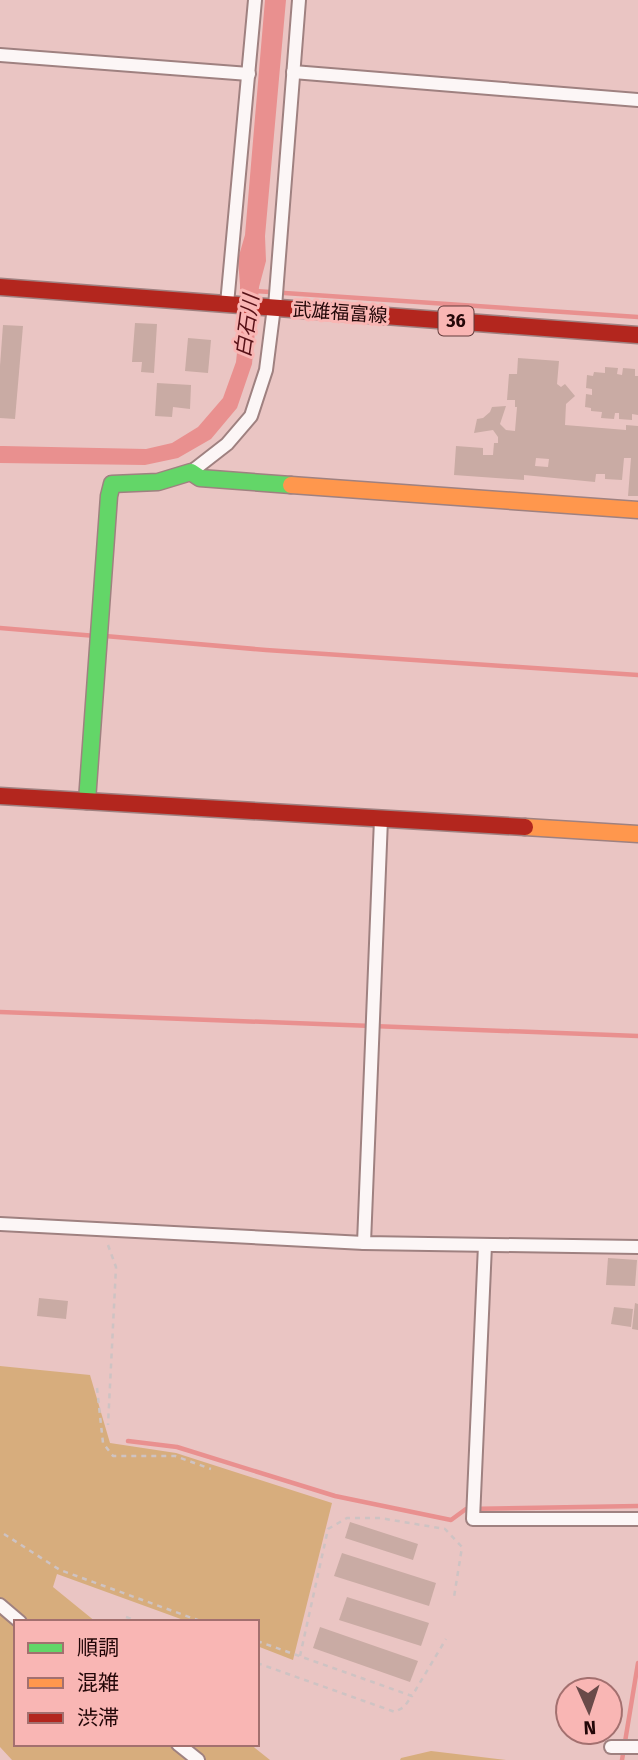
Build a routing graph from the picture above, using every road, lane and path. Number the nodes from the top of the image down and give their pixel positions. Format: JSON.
{"nodes":[{"id":1,"x":255,"y":0,"type":"edge"},
{"id":2,"x":299,"y":0,"type":"edge"},
{"id":3,"x":0,"y":55,"type":"edge"},
{"id":4,"x":293,"y":72,"type":"junction"},
{"id":5,"x":249,"y":74,"type":"junction"},
{"id":6,"x":638,"y":100,"type":"edge"},
{"id":7,"x":0,"y":287,"type":"edge"},
{"id":8,"x":275,"y":300,"type":"junction"},
{"id":9,"x":228,"y":304,"type":"junction"},
{"id":10,"x":638,"y":335,"type":"edge"},
{"id":11,"x":191,"y":472,"type":"junction"},
{"id":12,"x":638,"y":510,"type":"edge"},
{"id":13,"x":0,"y":796,"type":"edge"},
{"id":14,"x":87,"y":801,"type":"junction"},
{"id":15,"x":381,"y":819,"type":"junction"},
{"id":16,"x":638,"y":834,"type":"edge"},
{"id":17,"x":0,"y":1224,"type":"edge"},
{"id":18,"x":364,"y":1243,"type":"junction"},
{"id":19,"x":108,"y":1245,"type":"dead end"},
{"id":20,"x":485,"y":1245,"type":"junction"},
{"id":21,"x":638,"y":1247,"type":"edge"},
{"id":22,"x":97,"y":1388,"type":"dead end"},
{"id":23,"x":108,"y":1425,"type":"dead end"},
{"id":24,"x":211,"y":1469,"type":"dead end"},
{"id":25,"x":638,"y":1518,"type":"edge"},
{"id":26,"x":4,"y":1534,"type":"dead end"},
{"id":27,"x":454,"y":1597,"type":"dead end"},
{"id":28,"x":0,"y":1605,"type":"edge"},
{"id":29,"x":126,"y":1617,"type":"dead end"},
{"id":30,"x":18,"y":1620,"type":"edge"},
{"id":31,"x":134,"y":1620,"type":"edge"},
{"id":32,"x":198,"y":1620,"type":"edge"},
{"id":33,"x":446,"y":1639,"type":"dead end"},
{"id":34,"x":259,"y":1642,"type":"edge"},
{"id":35,"x":300,"y":1657,"type":"junction"},
{"id":36,"x":259,"y":1664,"type":"edge"},
{"id":37,"x":412,"y":1696,"type":"junction"},
{"id":38,"x":180,"y":1746,"type":"edge"},
{"id":39,"x":611,"y":1747,"type":"dead end"},
{"id":40,"x":638,"y":1747,"type":"edge"},
{"id":41,"x":198,"y":1760,"type":"edge"}],
"edges":[{"from":1,"to":5,"type":"street"},
{"from":2,"to":4,"type":"street"},
{"from":3,"to":5,"type":"street"},
{"from":4,"to":6,"type":"street"},
{"from":4,"to":8,"type":"street"},
{"from":5,"to":9,"type":"street"},
{"from":7,"to":9,"type":"street","name":"武雄福富線","number":"36"},
{"from":8,"to":9,"type":"street","name":"武雄福富線","number":"36"},
{"from":8,"to":10,"type":"street","name":"武雄福富線","number":"36"},
{"from":8,"to":11,"type":"street"},
{"from":11,"to":12,"type":"street"},
{"from":11,"to":14,"type":"street"},
{"from":13,"to":14,"type":"street"},
{"from":14,"to":15,"type":"street"},
{"from":15,"to":16,"type":"street"},
{"from":15,"to":18,"type":"street"},
{"from":17,"to":18,"type":"street"},
{"from":18,"to":20,"type":"street"},
{"from":19,"to":23,"type":"path"},
{"from":20,"to":21,"type":"street"},
{"from":20,"to":25,"type":"street"},
{"from":22,"to":24,"type":"path"},
{"from":26,"to":32,"type":"path"},
{"from":27,"to":35,"type":"path"},
{"from":28,"to":30,"type":"street"},
{"from":29,"to":31,"type":"path"},
{"from":33,"to":37,"type":"path"},
{"from":34,"to":35,"type":"path"},
{"from":35,"to":37,"type":"path"},
{"from":36,"to":37,"type":"path"},
{"from":38,"to":41,"type":"street"},
{"from":39,"to":40,"type":"street"}]}
